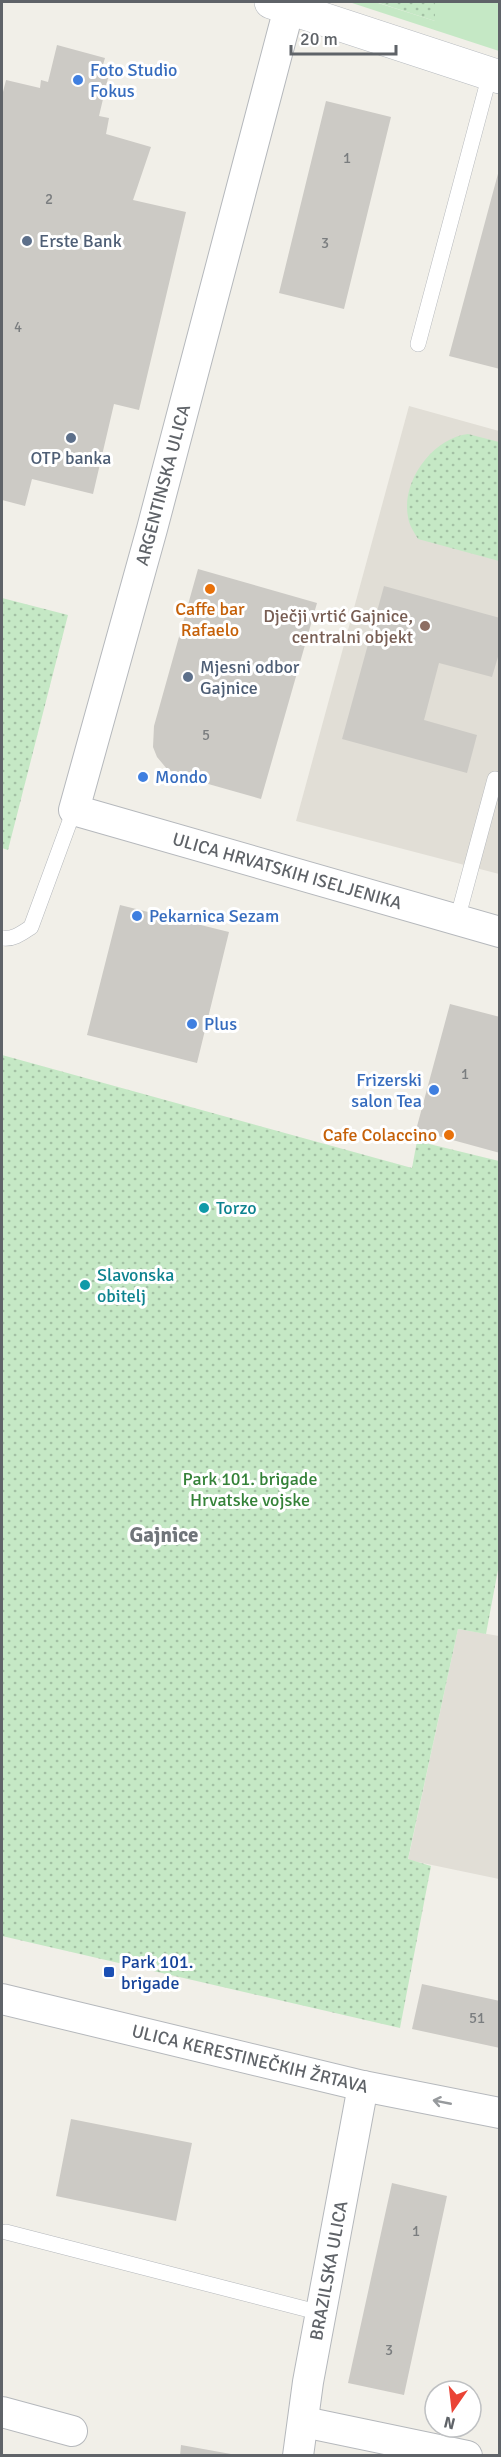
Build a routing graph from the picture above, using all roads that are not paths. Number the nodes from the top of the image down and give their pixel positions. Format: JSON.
{"nodes":[{"id":1,"x":280,"y":4,"type":"edge"},
{"id":2,"x":495,"y":75,"type":"edge"},
{"id":3,"x":418,"y":344,"type":"dead end"},
{"id":4,"x":495,"y":779,"type":"dead end"},
{"id":5,"x":74,"y":810,"type":"junction"},
{"id":6,"x":457,"y":920,"type":"junction"},
{"id":7,"x":500,"y":932,"type":"edge"},
{"id":8,"x":2,"y":938,"type":"edge"},
{"id":9,"x":2,"y":1999,"type":"edge"},
{"id":10,"x":363,"y":2086,"type":"junction"},
{"id":11,"x":500,"y":2113,"type":"edge"},
{"id":12,"x":6,"y":2232,"type":"dead end"},
{"id":13,"x":321,"y":2313,"type":"junction"},
{"id":14,"x":2,"y":2412,"type":"edge"},
{"id":15,"x":304,"y":2422,"type":"junction"},
{"id":16,"x":72,"y":2431,"type":"dead end"},
{"id":17,"x":298,"y":2456,"type":"edge"},
{"id":18,"x":467,"y":2456,"type":"edge"}],
"edges":[{"from":1,"to":2,"type":"street"},
{"from":1,"to":5,"type":"street","name":"ARGENTINSKA ULICA"},
{"from":2,"to":3,"type":"lane"},
{"from":4,"to":6,"type":"lane"},
{"from":5,"to":6,"type":"street","name":"ULICA HRVATSKIH ISELJENIKA"},
{"from":5,"to":8,"type":"lane","name":"ARGENTINSKA ULICA"},
{"from":6,"to":7,"type":"street","name":"ULICA HRVATSKIH ISELJENIKA"},
{"from":9,"to":10,"type":"street","name":"ULICA KERESTINEČKIH ŽRTAVA"},
{"from":11,"to":10,"type":"street","name":"ULICA KERESTINEČKIH ŽRTAVA","one_way":true},
{"from":10,"to":13,"type":"street","name":"BRAZILSKA ULICA"},
{"from":12,"to":13,"type":"lane"},
{"from":13,"to":15,"type":"street","name":"BRAZILSKA ULICA"},
{"from":14,"to":16,"type":"street"},
{"from":15,"to":17,"type":"street","name":"BRAZILSKA ULICA"},
{"from":15,"to":18,"type":"street"}]}
